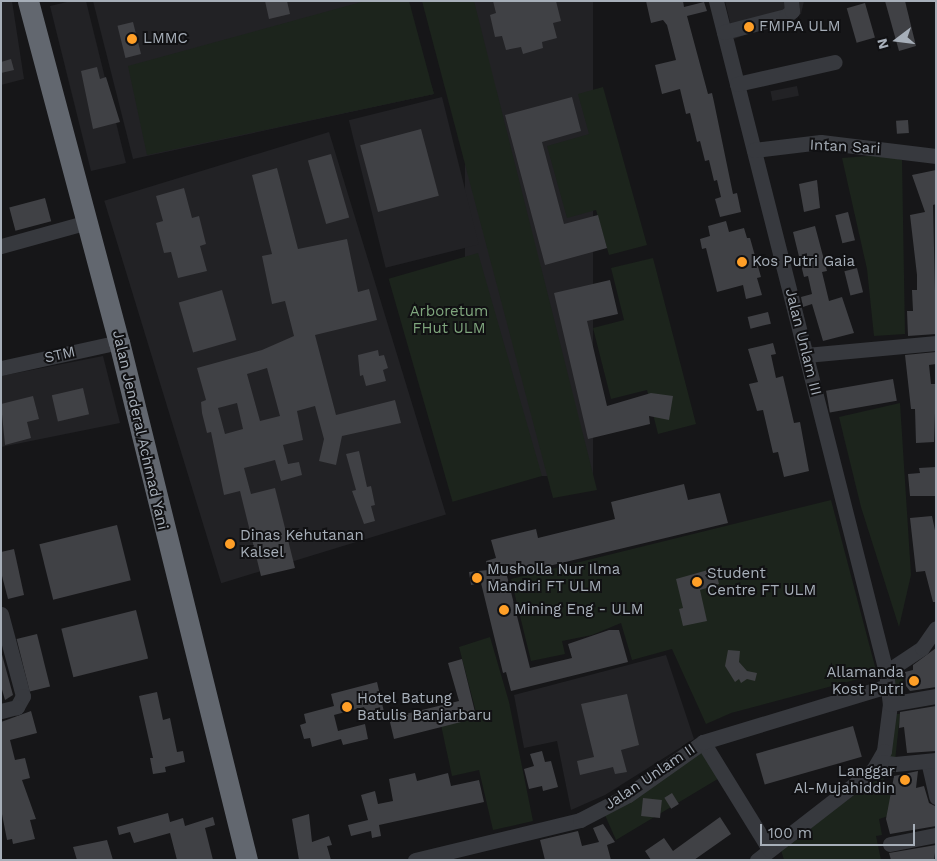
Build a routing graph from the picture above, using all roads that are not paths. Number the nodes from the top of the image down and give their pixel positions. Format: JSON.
{"nodes":[{"id":1,"x":28,"y":1,"type":"edge"},
{"id":2,"x":42,"y":1,"type":"edge"},
{"id":3,"x":716,"y":1,"type":"edge"},
{"id":4,"x":791,"y":1,"type":"edge"},
{"id":5,"x":724,"y":32,"type":"junction"},
{"id":6,"x":836,"y":62,"type":"dead end"},
{"id":7,"x":737,"y":84,"type":"junction"},
{"id":8,"x":754,"y":150,"type":"junction"},
{"id":9,"x":936,"y":156,"type":"edge"},
{"id":10,"x":87,"y":189,"type":"junction"},
{"id":11,"x":95,"y":231,"type":"junction"},
{"id":12,"x":1,"y":246,"type":"edge"},
{"id":13,"x":119,"y":342,"type":"junction"},
{"id":14,"x":936,"y":343,"type":"edge"},
{"id":15,"x":806,"y":355,"type":"junction"},
{"id":16,"x":1,"y":368,"type":"edge"},
{"id":17,"x":1,"y":614,"type":"edge"},
{"id":18,"x":936,"y":628,"type":"edge"},
{"id":19,"x":886,"y":681,"type":"junction"},
{"id":20,"x":936,"y":696,"type":"edge"},
{"id":21,"x":890,"y":704,"type":"junction"},
{"id":22,"x":1,"y":711,"type":"edge"},
{"id":23,"x":703,"y":742,"type":"junction"},
{"id":24,"x":932,"y":760,"type":"edge"},
{"id":25,"x":879,"y":762,"type":"junction"},
{"id":26,"x":936,"y":797,"type":"edge"},
{"id":27,"x":936,"y":835,"type":"edge"},
{"id":28,"x":890,"y":844,"type":"dead end"},
{"id":29,"x":769,"y":849,"type":"junction"},
{"id":30,"x":247,"y":860,"type":"edge"},
{"id":31,"x":260,"y":860,"type":"edge"},
{"id":32,"x":415,"y":860,"type":"edge"},
{"id":33,"x":757,"y":860,"type":"edge"}],
"edges":[{"from":1,"to":10,"type":"highway","name":"Jalan Jenderal Achmad Yani"},
{"from":2,"to":10,"type":"highway","name":"Jalan Jenderal Achmad Yani"},
{"from":3,"to":5,"type":"street","name":"Jalan Unlam III"},
{"from":4,"to":5,"type":"street"},
{"from":5,"to":7,"type":"street","name":"Jalan Unlam III"},
{"from":6,"to":7,"type":"street"},
{"from":7,"to":8,"type":"street","name":"Jalan Unlam III"},
{"from":8,"to":9,"type":"street","name":"Intan Sari"},
{"from":8,"to":15,"type":"street","name":"Jalan Unlam III"},
{"from":10,"to":11,"type":"highway","name":"Jalan Jenderal Achmad Yani"},
{"from":11,"to":12,"type":"street"},
{"from":11,"to":13,"type":"highway","name":"Jalan Jenderal Achmad Yani"},
{"from":11,"to":31,"type":"highway","name":"Jalan Jenderal Achmad Yani"},
{"from":13,"to":16,"type":"street","name":"STM"},
{"from":13,"to":30,"type":"highway","name":"Jalan Jenderal Achmad Yani"},
{"from":14,"to":15,"type":"street"},
{"from":15,"to":19,"type":"street","name":"Jalan Unlam III"},
{"from":17,"to":22,"type":"street"},
{"from":18,"to":19,"type":"street","name":"Jalan Unlam II"},
{"from":19,"to":21,"type":"street","name":"Jalan Unlam III"},
{"from":19,"to":23,"type":"street","name":"Jalan Unlam II"},
{"from":20,"to":21,"type":"street"},
{"from":21,"to":25,"type":"street","name":"Jalan Unlam III"},
{"from":23,"to":29,"type":"street"},
{"from":23,"to":32,"type":"street","name":"Jalan Unlam II"},
{"from":24,"to":25,"type":"street"},
{"from":24,"to":26,"type":"street"},
{"from":25,"to":29,"type":"street"},
{"from":27,"to":28,"type":"street"},
{"from":29,"to":33,"type":"street"}]}
